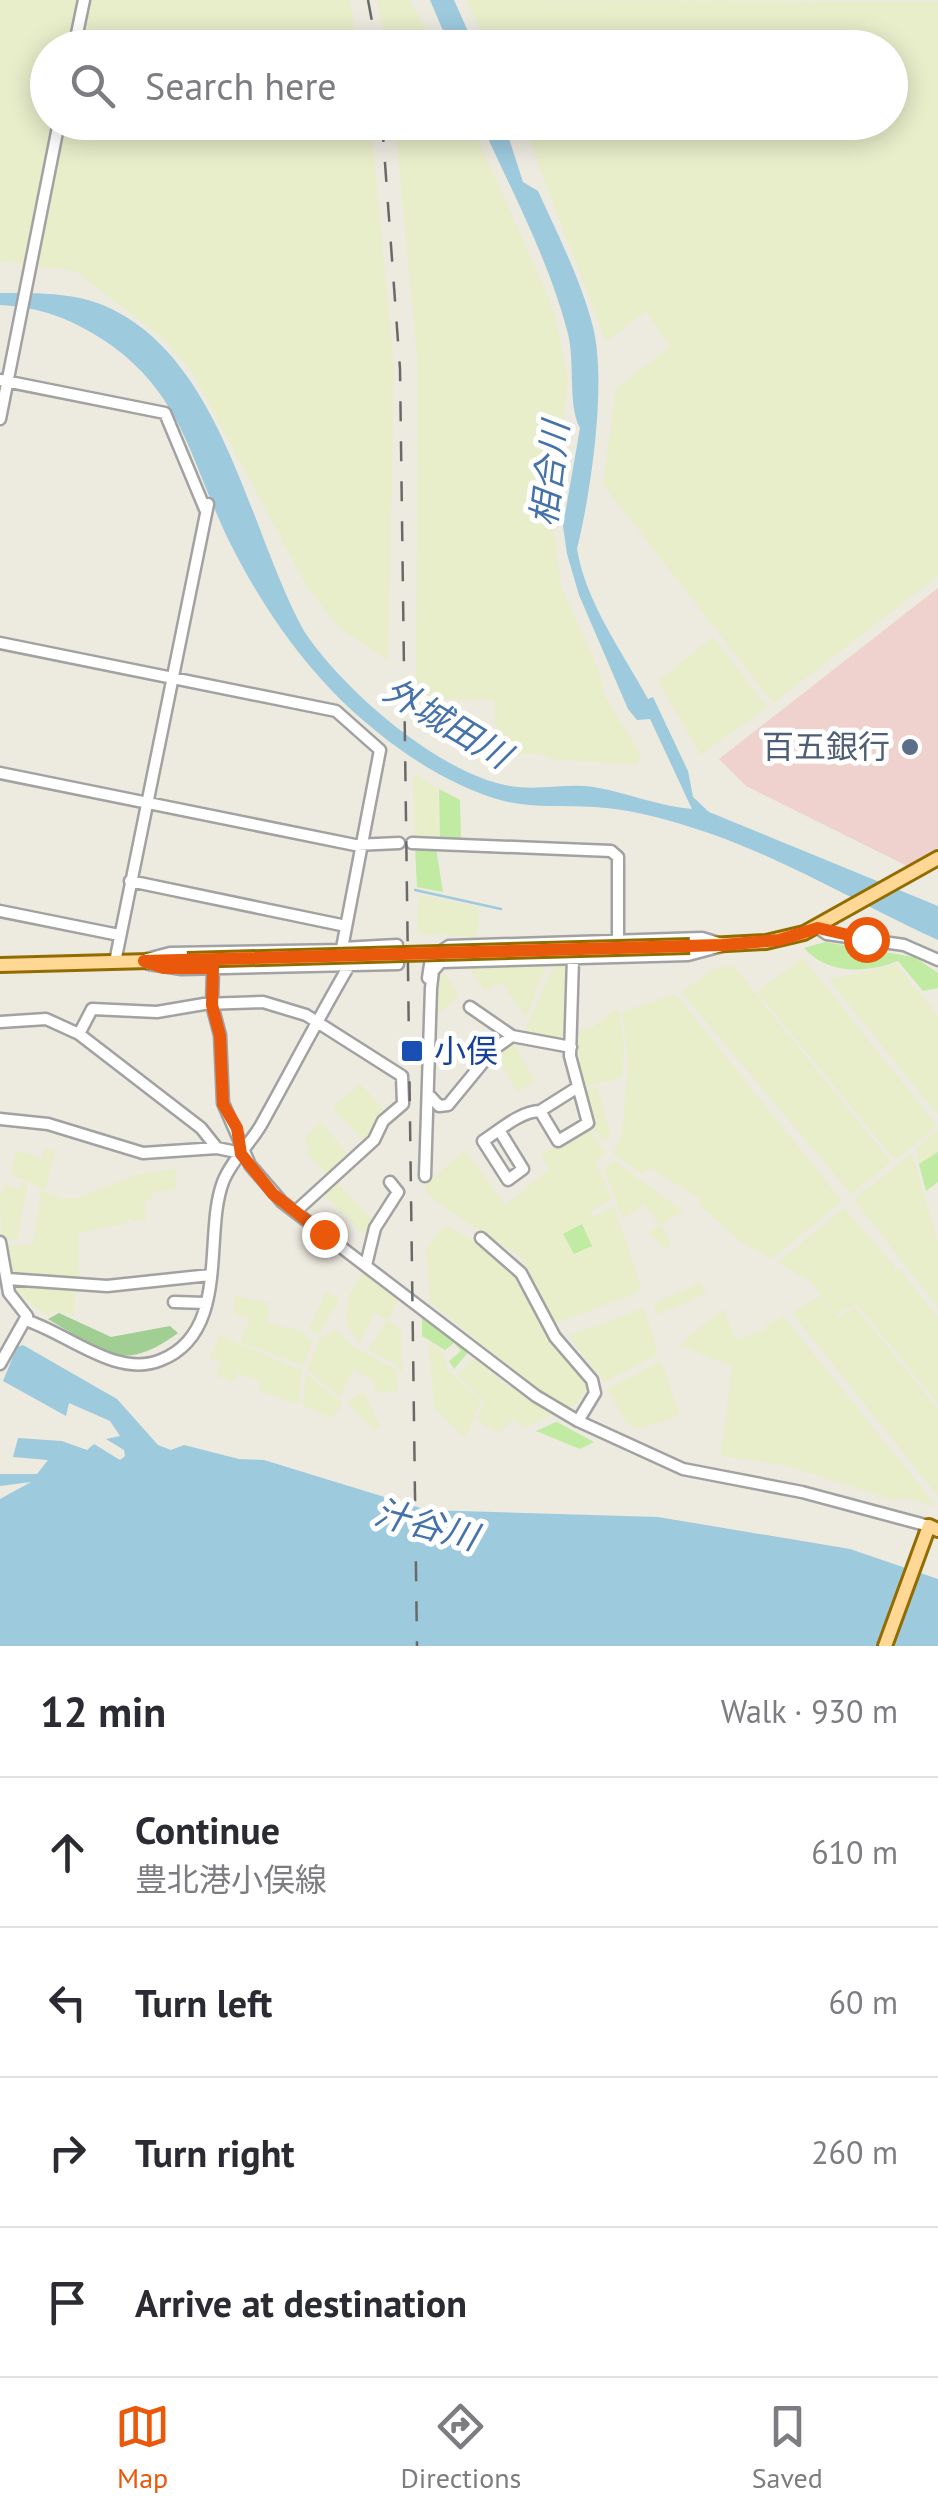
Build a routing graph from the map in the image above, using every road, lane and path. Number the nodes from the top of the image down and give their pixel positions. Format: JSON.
{"nodes":[{"id":1,"x":84,"y":0,"type":"edge"},
{"id":2,"x":78,"y":30,"type":"edge"},
{"id":3,"x":55,"y":140,"type":"edge"},
{"id":4,"x":4,"y":381,"type":"edge"},
{"id":5,"x":0,"y":419,"type":"edge"},
{"id":6,"x":0,"y":642,"type":"edge"},
{"id":7,"x":172,"y":679,"type":"junction"},
{"id":8,"x":0,"y":773,"type":"edge"},
{"id":9,"x":146,"y":803,"type":"junction"},
{"id":10,"x":364,"y":845,"type":"junction"},
{"id":11,"x":938,"y":858,"type":"edge"},
{"id":12,"x":130,"y":881,"type":"junction"},
{"id":13,"x":0,"y":911,"type":"edge"},
{"id":14,"x":346,"y":926,"type":"junction"},
{"id":15,"x":818,"y":928,"type":"junction"},
{"id":16,"x":119,"y":935,"type":"junction"},
{"id":17,"x":618,"y":939,"type":"junction"},
{"id":18,"x":516,"y":942,"type":"junction"},
{"id":19,"x":397,"y":945,"type":"dead end"},
{"id":20,"x":723,"y":945,"type":"junction"},
{"id":21,"x":342,"y":948,"type":"junction"},
{"id":22,"x":573,"y":958,"type":"junction"},
{"id":23,"x":517,"y":959,"type":"junction"},
{"id":24,"x":938,"y":960,"type":"edge"},
{"id":25,"x":144,"y":961,"type":"junction"},
{"id":26,"x":115,"y":962,"type":"junction"},
{"id":27,"x":350,"y":964,"type":"junction"},
{"id":28,"x":398,"y":964,"type":"dead end"},
{"id":29,"x":0,"y":965,"type":"edge"},
{"id":30,"x":213,"y":968,"type":"junction"},
{"id":31,"x":431,"y":988,"type":"junction"},
{"id":32,"x":212,"y":1005,"type":"junction"},
{"id":33,"x":470,"y":1007,"type":"dead end"},
{"id":34,"x":317,"y":1021,"type":"junction"},
{"id":35,"x":0,"y":1022,"type":"edge"},
{"id":36,"x":79,"y":1034,"type":"junction"},
{"id":37,"x":512,"y":1036,"type":"junction"},
{"id":38,"x":571,"y":1047,"type":"junction"},
{"id":39,"x":578,"y":1087,"type":"junction"},
{"id":40,"x":430,"y":1096,"type":"junction"},
{"id":41,"x":540,"y":1110,"type":"junction"},
{"id":42,"x":0,"y":1119,"type":"edge"},
{"id":43,"x":499,"y":1130,"type":"junction"},
{"id":44,"x":217,"y":1148,"type":"junction"},
{"id":45,"x":241,"y":1154,"type":"junction"},
{"id":46,"x":425,"y":1176,"type":"dead end"},
{"id":47,"x":390,"y":1182,"type":"dead end"},
{"id":48,"x":295,"y":1212,"type":"junction"},
{"id":49,"x":481,"y":1238,"type":"dead end"},
{"id":50,"x":0,"y":1242,"type":"edge"},
{"id":51,"x":366,"y":1265,"type":"junction"},
{"id":52,"x":210,"y":1275,"type":"junction"},
{"id":53,"x":8,"y":1280,"type":"junction"},
{"id":54,"x":174,"y":1302,"type":"dead end"},
{"id":55,"x":206,"y":1304,"type":"junction"},
{"id":56,"x":25,"y":1320,"type":"junction"},
{"id":57,"x":0,"y":1364,"type":"edge"},
{"id":58,"x":578,"y":1422,"type":"junction"},
{"id":59,"x":931,"y":1531,"type":"edge"},
{"id":60,"x":885,"y":1646,"type":"edge"}],
"edges":[{"from":1,"to":2,"type":"street"},
{"from":3,"to":4,"type":"street"},
{"from":4,"to":5,"type":"street"},
{"from":4,"to":7,"type":"street"},
{"from":6,"to":7,"type":"street"},
{"from":7,"to":9,"type":"street"},
{"from":7,"to":10,"type":"street"},
{"from":8,"to":9,"type":"street"},
{"from":9,"to":10,"type":"street"},
{"from":9,"to":12,"type":"street"},
{"from":10,"to":14,"type":"street"},
{"from":10,"to":17,"type":"street"},
{"from":11,"to":15,"type":"main road"},
{"from":12,"to":14,"type":"street"},
{"from":12,"to":16,"type":"street"},
{"from":13,"to":16,"type":"street"},
{"from":14,"to":21,"type":"street"},
{"from":15,"to":20,"type":"main road"},
{"from":15,"to":24,"type":"street"},
{"from":16,"to":26,"type":"street"},
{"from":17,"to":18,"type":"street"},
{"from":17,"to":20,"type":"street"},
{"from":18,"to":23,"type":"street"},
{"from":18,"to":31,"type":"street"},
{"from":19,"to":21,"type":"street"},
{"from":20,"to":22,"type":"street"},
{"from":20,"to":25,"type":"main road","bridge":true},
{"from":21,"to":25,"type":"street"},
{"from":21,"to":27,"type":"street"},
{"from":22,"to":23,"type":"street"},
{"from":22,"to":38,"type":"street"},
{"from":23,"to":31,"type":"street"},
{"from":25,"to":26,"type":"main road"},
{"from":25,"to":30,"type":"street"},
{"from":26,"to":29,"type":"main road"},
{"from":27,"to":28,"type":"street"},
{"from":27,"to":30,"type":"street"},
{"from":27,"to":34,"type":"street"},
{"from":30,"to":32,"type":"street"},
{"from":31,"to":40,"type":"street"},
{"from":32,"to":34,"type":"street"},
{"from":32,"to":36,"type":"street"},
{"from":32,"to":45,"type":"street"},
{"from":33,"to":37,"type":"street"},
{"from":34,"to":45,"type":"street"},
{"from":34,"to":48,"type":"street"},
{"from":35,"to":36,"type":"street"},
{"from":36,"to":44,"type":"street"},
{"from":37,"to":38,"type":"street"},
{"from":37,"to":40,"type":"street"},
{"from":38,"to":39,"type":"street"},
{"from":39,"to":41,"type":"street"},
{"from":39,"to":41,"type":"street"},
{"from":40,"to":46,"type":"street"},
{"from":41,"to":43,"type":"street"},
{"from":42,"to":44,"type":"street"},
{"from":43,"to":43,"type":"street"},
{"from":44,"to":45,"type":"street"},
{"from":45,"to":48,"type":"street"},
{"from":45,"to":52,"type":"street"},
{"from":47,"to":51,"type":"street"},
{"from":48,"to":51,"type":"street"},
{"from":49,"to":58,"type":"street"},
{"from":50,"to":53,"type":"street"},
{"from":51,"to":58,"type":"street"},
{"from":52,"to":53,"type":"street"},
{"from":52,"to":55,"type":"street"},
{"from":53,"to":56,"type":"street"},
{"from":54,"to":55,"type":"street"},
{"from":55,"to":56,"type":"street"},
{"from":56,"to":57,"type":"street"},
{"from":58,"to":59,"type":"street"},
{"from":59,"to":60,"type":"main road"}]}
